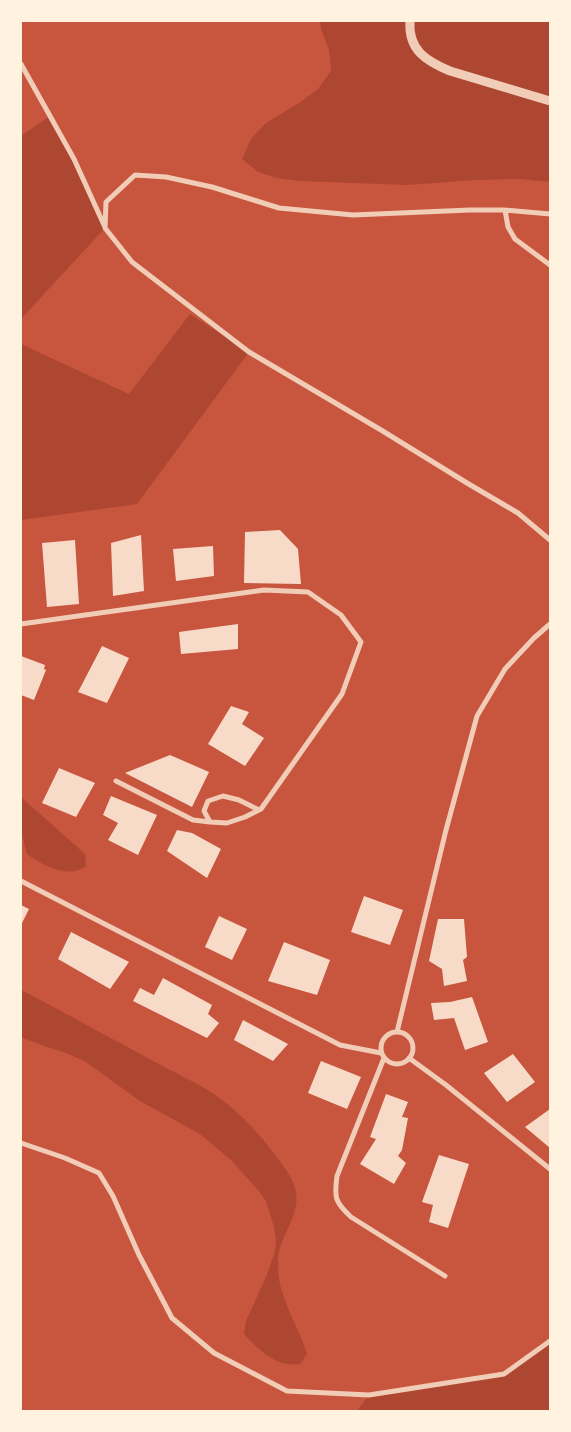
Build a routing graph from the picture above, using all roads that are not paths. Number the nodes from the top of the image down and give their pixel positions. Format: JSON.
{"nodes":[{"id":1,"x":410,"y":21,"type":"edge"},
{"id":2,"x":21,"y":64,"type":"edge"},
{"id":3,"x":550,"y":101,"type":"edge"},
{"id":4,"x":505,"y":210,"type":"junction"},
{"id":5,"x":548,"y":214,"type":"edge"},
{"id":6,"x":105,"y":228,"type":"junction"},
{"id":7,"x":550,"y":265,"type":"edge"},
{"id":8,"x":550,"y":540,"type":"edge"},
{"id":9,"x":21,"y":624,"type":"edge"},
{"id":10,"x":550,"y":624,"type":"edge"},
{"id":11,"x":116,"y":781,"type":"dead end"},
{"id":12,"x":259,"y":810,"type":"junction"},
{"id":13,"x":210,"y":822,"type":"junction"},
{"id":14,"x":21,"y":881,"type":"edge"},
{"id":15,"x":398,"y":1032,"type":"junction"},
{"id":16,"x":383,"y":1055,"type":"junction"},
{"id":17,"x":409,"y":1058,"type":"junction"},
{"id":18,"x":21,"y":1143,"type":"edge"},
{"id":19,"x":550,"y":1169,"type":"edge"},
{"id":20,"x":445,"y":1276,"type":"dead end"},
{"id":21,"x":550,"y":1341,"type":"edge"}],
"edges":[{"from":1,"to":3,"type":"street"},
{"from":2,"to":6,"type":"street"},
{"from":4,"to":5,"type":"street"},
{"from":4,"to":6,"type":"street"},
{"from":4,"to":7,"type":"street"},
{"from":6,"to":8,"type":"street"},
{"from":9,"to":12,"type":"street"},
{"from":10,"to":15,"type":"street"},
{"from":11,"to":13,"type":"street"},
{"from":12,"to":13,"type":"street"},
{"from":12,"to":13,"type":"street"},
{"from":14,"to":16,"type":"street"},
{"from":15,"to":16,"type":"street"},
{"from":15,"to":17,"type":"street"},
{"from":16,"to":17,"type":"street"},
{"from":16,"to":20,"type":"street"},
{"from":17,"to":19,"type":"street"},
{"from":18,"to":21,"type":"street"}]}
